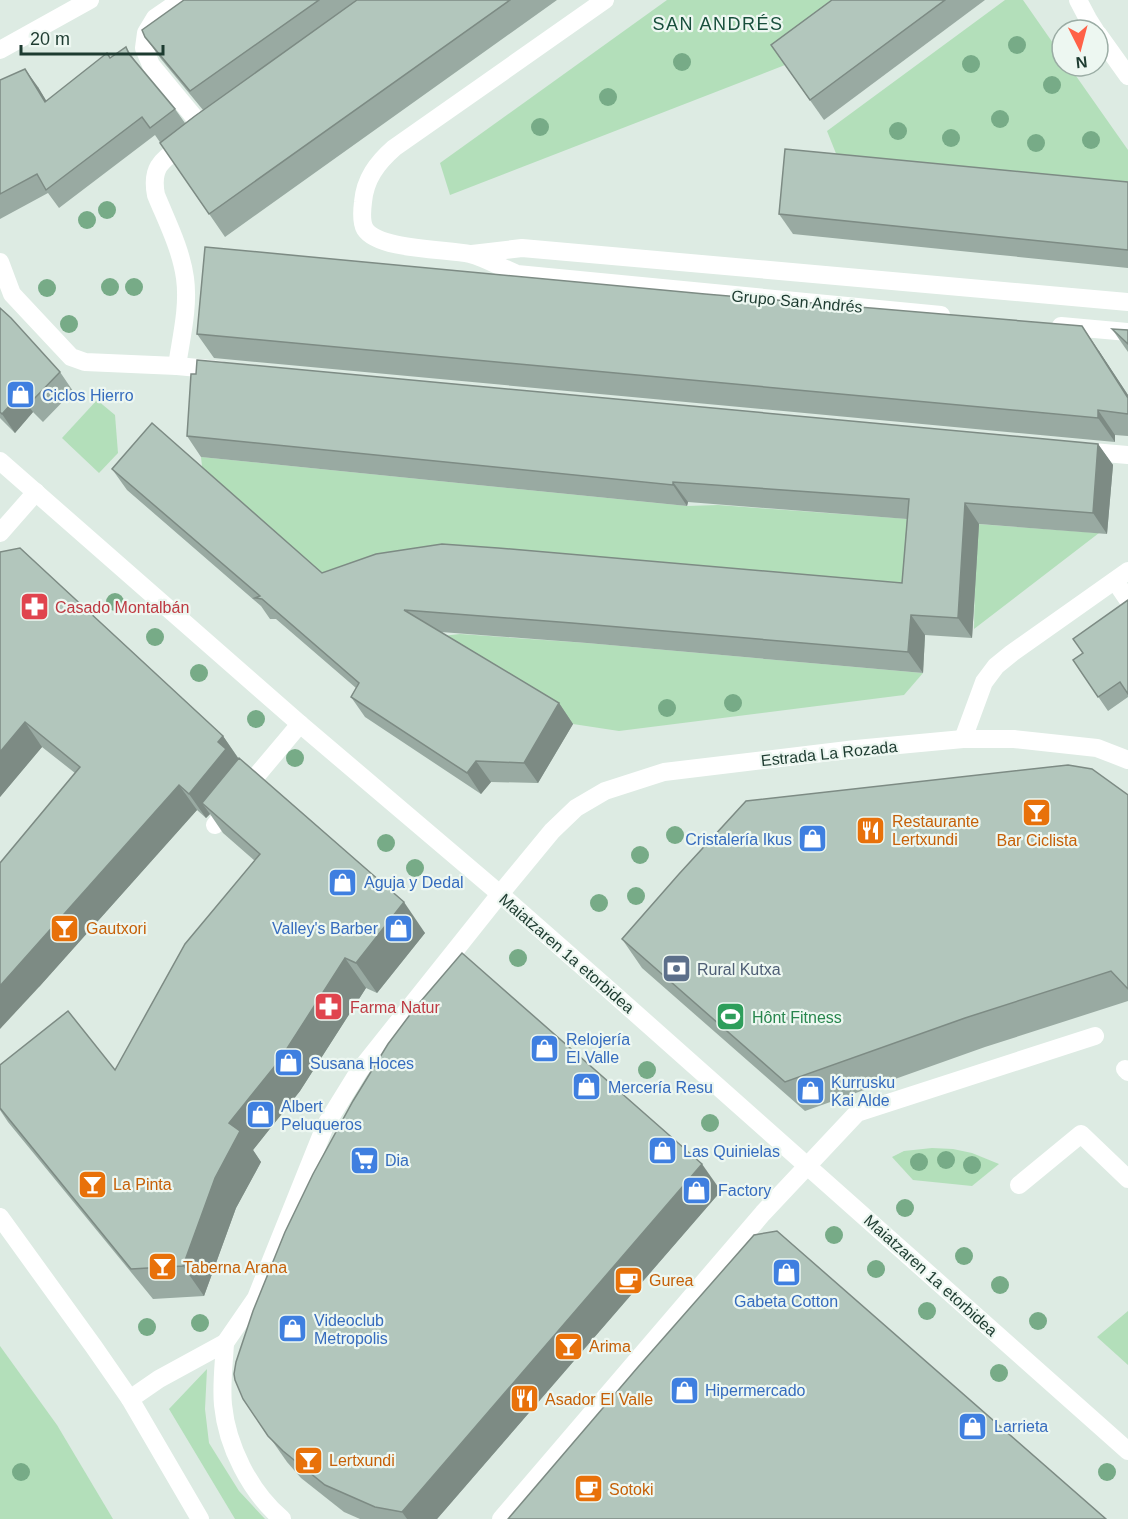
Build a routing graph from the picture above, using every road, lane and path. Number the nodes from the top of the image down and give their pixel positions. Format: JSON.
{"nodes":[{"id":1,"x":90,"y":0,"type":"edge"},
{"id":2,"x":181,"y":0,"type":"edge"},
{"id":3,"x":605,"y":0,"type":"edge"},
{"id":4,"x":1078,"y":0,"type":"edge"},
{"id":5,"x":1089,"y":18,"type":"edge"},
{"id":6,"x":0,"y":50,"type":"edge"},
{"id":7,"x":1110,"y":50,"type":"edge"},
{"id":8,"x":1128,"y":76,"type":"edge"},
{"id":9,"x":471,"y":255,"type":"junction"},
{"id":10,"x":0,"y":262,"type":"edge"},
{"id":11,"x":1128,"y":302,"type":"edge"},
{"id":12,"x":963,"y":316,"type":"edge"},
{"id":13,"x":1045,"y":324,"type":"edge"},
{"id":14,"x":1128,"y":332,"type":"edge"},
{"id":15,"x":177,"y":366,"type":"junction"},
{"id":16,"x":239,"y":372,"type":"edge"},
{"id":17,"x":1069,"y":450,"type":"edge"},
{"id":18,"x":1128,"y":455,"type":"edge"},
{"id":19,"x":0,"y":461,"type":"edge"},
{"id":20,"x":36,"y":492,"type":"junction"},
{"id":21,"x":0,"y":533,"type":"edge"},
{"id":22,"x":1121,"y":576,"type":"edge"},
{"id":23,"x":1128,"y":600,"type":"edge"},
{"id":24,"x":300,"y":724,"type":"junction"},
{"id":25,"x":963,"y":739,"type":"junction"},
{"id":26,"x":1128,"y":760,"type":"edge"},
{"id":27,"x":215,"y":825,"type":"edge"},
{"id":28,"x":500,"y":894,"type":"junction"},
{"id":29,"x":1095,"y":1036,"type":"dead end"},
{"id":30,"x":807,"y":1165,"type":"junction"},
{"id":31,"x":1128,"y":1179,"type":"edge"},
{"id":32,"x":1019,"y":1185,"type":"dead end"},
{"id":33,"x":0,"y":1217,"type":"edge"},
{"id":34,"x":225,"y":1343,"type":"junction"},
{"id":35,"x":130,"y":1399,"type":"junction"},
{"id":36,"x":1128,"y":1451,"type":"edge"},
{"id":37,"x":200,"y":1519,"type":"edge"},
{"id":38,"x":282,"y":1519,"type":"edge"},
{"id":39,"x":501,"y":1519,"type":"edge"}],
"edges":[{"from":1,"to":6,"type":"street"},
{"from":2,"to":15,"type":"street"},
{"from":3,"to":9,"type":"street","name":"Grupo San Andrés"},
{"from":4,"to":5,"type":"street"},
{"from":7,"to":8,"type":"street"},
{"from":9,"to":11,"type":"street","name":"Grupo San Andrés"},
{"from":9,"to":12,"type":"street","name":"Grupo San Andrés"},
{"from":10,"to":15,"type":"street"},
{"from":13,"to":14,"type":"street"},
{"from":15,"to":16,"type":"street"},
{"from":17,"to":18,"type":"street"},
{"from":19,"to":20,"type":"street","name":"Maiatzaren 1a etorbidea"},
{"from":20,"to":21,"type":"street"},
{"from":20,"to":24,"type":"street","name":"Maiatzaren 1a etorbidea"},
{"from":22,"to":23,"type":"street"},
{"from":22,"to":25,"type":"street"},
{"from":24,"to":27,"type":"street"},
{"from":24,"to":28,"type":"street","name":"Maiatzaren 1a etorbidea"},
{"from":25,"to":26,"type":"street","name":"Estrada La Rozada"},
{"from":25,"to":28,"type":"street","name":"Estrada La Rozada"},
{"from":28,"to":30,"type":"street","name":"Maiatzaren 1a etorbidea"},
{"from":28,"to":34,"type":"street","name":"Estrada La Rozada"},
{"from":29,"to":30,"type":"street"},
{"from":30,"to":36,"type":"street","name":"Maiatzaren 1a etorbidea"},
{"from":30,"to":39,"type":"street"},
{"from":31,"to":32,"type":"street"},
{"from":33,"to":35,"type":"street"},
{"from":34,"to":35,"type":"street"},
{"from":34,"to":38,"type":"street"},
{"from":35,"to":37,"type":"street"}]}
